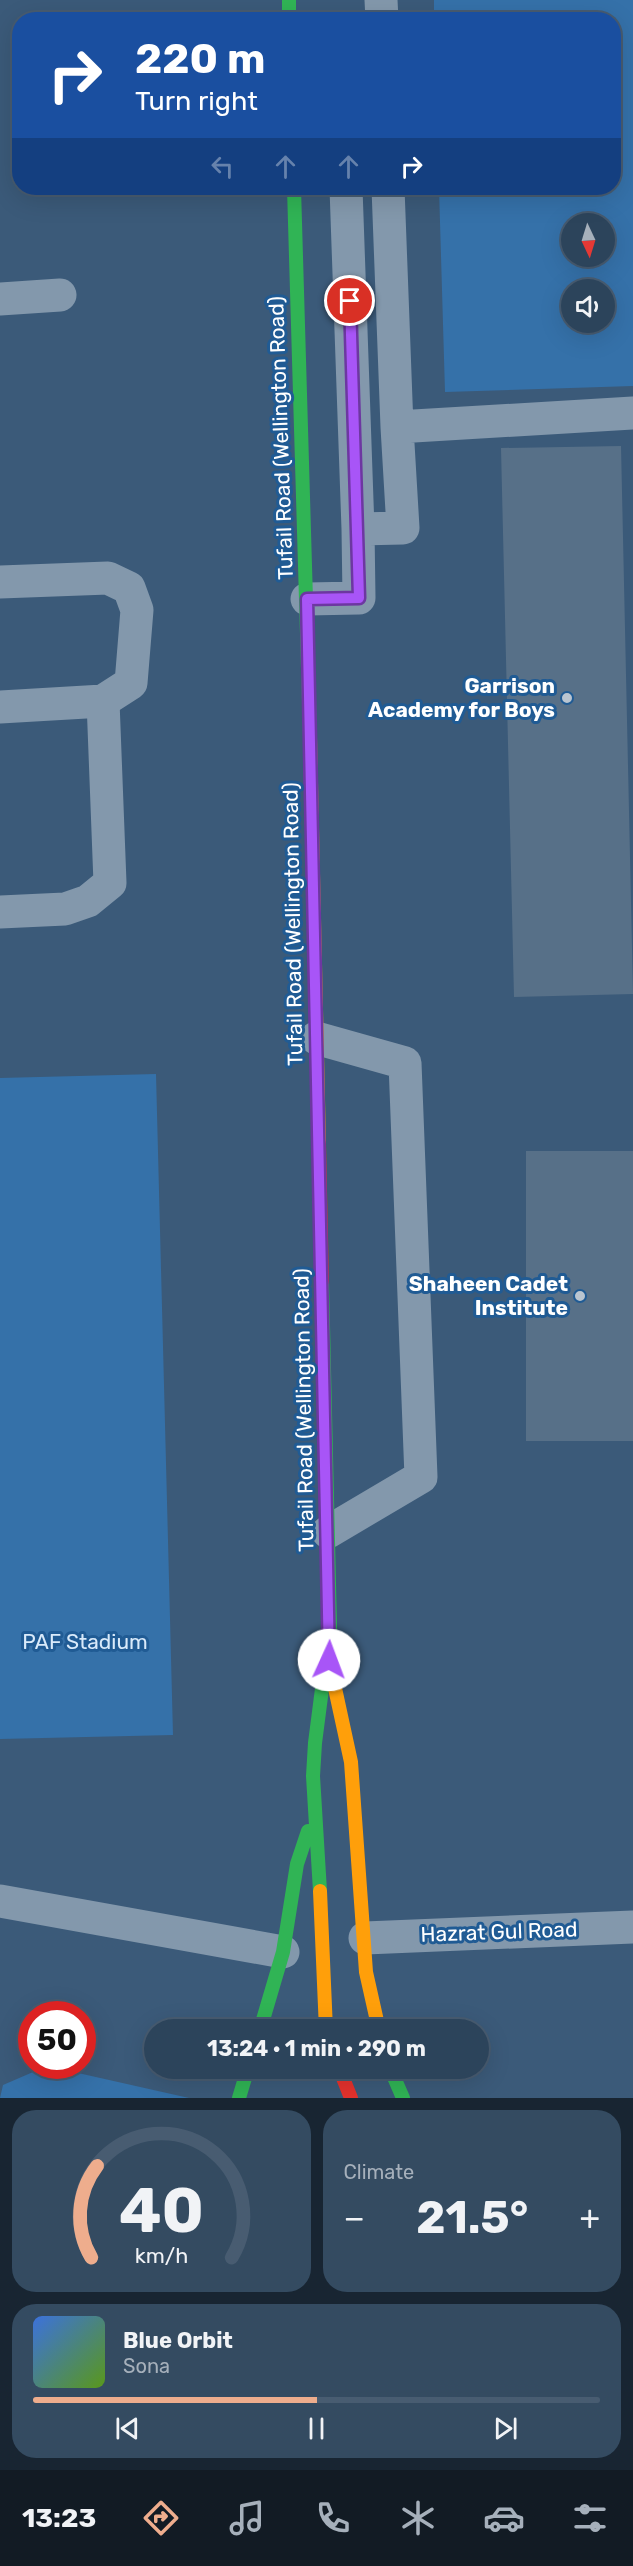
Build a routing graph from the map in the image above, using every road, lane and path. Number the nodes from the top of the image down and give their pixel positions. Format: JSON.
{"nodes":[{"id":1,"x":294,"y":195,"type":"edge"},
{"id":2,"x":346,"y":195,"type":"edge"},
{"id":3,"x":388,"y":195,"type":"edge"},
{"id":4,"x":60,"y":295,"type":"dead end"},
{"id":5,"x":0,"y":299,"type":"edge"},
{"id":6,"x":633,"y":413,"type":"edge"},
{"id":7,"x":397,"y":427,"type":"junction"},
{"id":8,"x":358,"y":529,"type":"junction"},
{"id":9,"x":0,"y":582,"type":"edge"},
{"id":10,"x":307,"y":599,"type":"junction"},
{"id":11,"x":103,"y":701,"type":"junction"},
{"id":12,"x":0,"y":707,"type":"edge"},
{"id":13,"x":0,"y":912,"type":"edge"},
{"id":14,"x":316,"y":1038,"type":"junction"},
{"id":15,"x":328,"y":1532,"type":"junction"},
{"id":16,"x":329,"y":1660,"type":"junction"},
{"id":17,"x":314,"y":1815,"type":"junction"},
{"id":18,"x":0,"y":1901,"type":"edge"},
{"id":19,"x":633,"y":1927,"type":"edge"},
{"id":20,"x":365,"y":1938,"type":"junction"},
{"id":21,"x":283,"y":1952,"type":"junction"},
{"id":22,"x":263,"y":2019,"type":"edge"},
{"id":23,"x":325,"y":2019,"type":"edge"},
{"id":24,"x":377,"y":2019,"type":"edge"},
{"id":25,"x":245,"y":2079,"type":"edge"},
{"id":26,"x":343,"y":2079,"type":"edge"},
{"id":27,"x":395,"y":2079,"type":"edge"},
{"id":28,"x":239,"y":2098,"type":"edge"},
{"id":29,"x":351,"y":2098,"type":"edge"},
{"id":30,"x":403,"y":2098,"type":"edge"}],
"edges":[{"from":1,"to":10,"type":"main road","name":"Tufail Road (Wellington Road)"},
{"from":2,"to":8,"type":"street"},
{"from":3,"to":7,"type":"street"},
{"from":4,"to":5,"type":"street"},
{"from":6,"to":7,"type":"street"},
{"from":7,"to":8,"type":"street"},
{"from":8,"to":10,"type":"street"},
{"from":9,"to":11,"type":"street"},
{"from":10,"to":14,"type":"main road","name":"Tufail Road (Wellington Road)"},
{"from":11,"to":12,"type":"street"},
{"from":11,"to":13,"type":"street"},
{"from":14,"to":15,"type":"main road","name":"Tufail Road (Wellington Road)"},
{"from":14,"to":15,"type":"street"},
{"from":15,"to":16,"type":"main road","name":"Tufail Road (Wellington Road)"},
{"from":16,"to":17,"type":"main road","name":"Tufail Road (Wellington Road)"},
{"from":16,"to":20,"type":"main road","name":"Tufail Road (Wellington Road)"},
{"from":17,"to":21,"type":"main road"},
{"from":17,"to":23,"type":"main road","name":"Tufail Road (Wellington Road)"},
{"from":18,"to":21,"type":"street"},
{"from":19,"to":20,"type":"street","name":"Hazrat Gul Road"},
{"from":20,"to":24,"type":"main road","name":"Tufail Road (Wellington Road)"},
{"from":21,"to":22,"type":"main road"},
{"from":25,"to":28,"type":"main road"},
{"from":26,"to":29,"type":"main road"},
{"from":27,"to":30,"type":"main road"}]}
